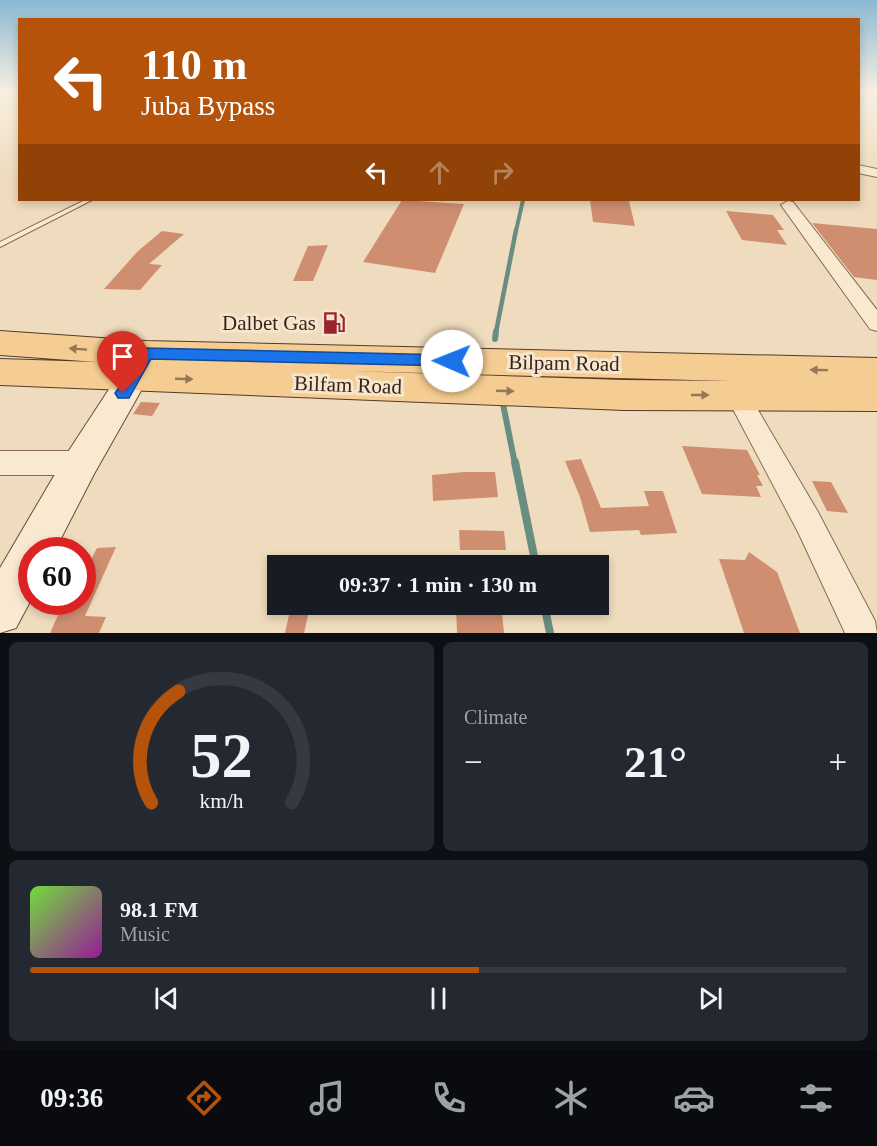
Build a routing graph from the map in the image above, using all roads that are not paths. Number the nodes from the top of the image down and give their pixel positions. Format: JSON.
{"nodes":[{"id":1,"x":860,"y":169,"type":"edge"},
{"id":2,"x":877,"y":173,"type":"edge"},
{"id":3,"x":87,"y":201,"type":"edge"},
{"id":4,"x":788,"y":205,"type":"dead end"},
{"id":5,"x":0,"y":245,"type":"edge"},
{"id":6,"x":877,"y":324,"type":"edge"},
{"id":7,"x":0,"y":343,"type":"edge"},
{"id":8,"x":145,"y":353,"type":"junction"},
{"id":9,"x":877,"y":371,"type":"edge"},
{"id":10,"x":0,"y":372,"type":"edge"},
{"id":11,"x":737,"y":394,"type":"junction"},
{"id":12,"x":877,"y":396,"type":"edge"},
{"id":13,"x":0,"y":463,"type":"edge"},
{"id":14,"x":81,"y":463,"type":"junction"},
{"id":15,"x":40,"y":537,"type":"edge"},
{"id":16,"x":18,"y":578,"type":"edge"},
{"id":17,"x":0,"y":612,"type":"edge"},
{"id":18,"x":863,"y":633,"type":"edge"}],
"edges":[{"from":1,"to":2,"type":"street"},
{"from":3,"to":5,"type":"lane"},
{"from":4,"to":6,"type":"street"},
{"from":8,"to":7,"type":"main road","name":"Bilpam Road","one_way":true},
{"from":9,"to":8,"type":"main road","name":"Bilpam Road","one_way":true},
{"from":8,"to":14,"type":"main road"},
{"from":10,"to":11,"type":"main road","name":"Bilfam Road","one_way":true},
{"from":11,"to":12,"type":"main road","name":"Bilfam Road"},
{"from":11,"to":18,"type":"street"},
{"from":13,"to":14,"type":"street"},
{"from":14,"to":15,"type":"main road"},
{"from":16,"to":17,"type":"main road"}]}
